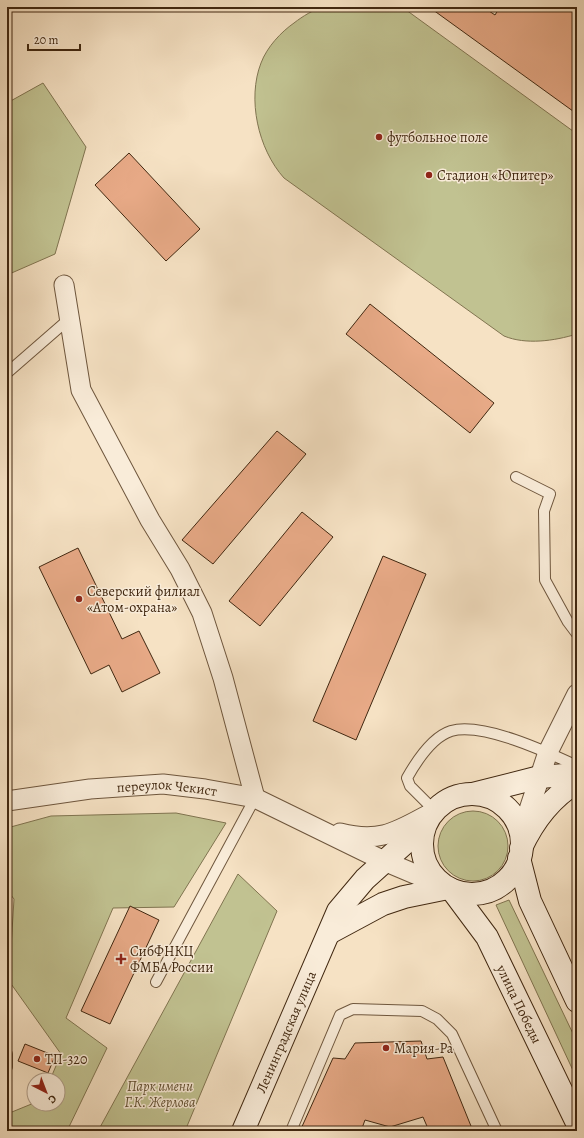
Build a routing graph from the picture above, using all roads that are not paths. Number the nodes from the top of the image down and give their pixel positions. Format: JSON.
{"nodes":[{"id":1,"x":64,"y":285,"type":"dead end"},
{"id":2,"x":69,"y":319,"type":"junction"},
{"id":3,"x":7,"y":374,"type":"edge"},
{"id":4,"x":516,"y":477,"type":"dead end"},
{"id":5,"x":577,"y":634,"type":"edge"},
{"id":6,"x":577,"y":694,"type":"edge"},
{"id":7,"x":548,"y":752,"type":"junction"},
{"id":8,"x":577,"y":766,"type":"edge"},
{"id":9,"x":577,"y":774,"type":"edge"},
{"id":10,"x":540,"y":777,"type":"junction"},
{"id":11,"x":577,"y":782,"type":"edge"},
{"id":12,"x":473,"y":794,"type":"junction"},
{"id":13,"x":255,"y":798,"type":"junction"},
{"id":14,"x":7,"y":801,"type":"edge"},
{"id":15,"x":430,"y":818,"type":"junction"},
{"id":16,"x":319,"y":830,"type":"junction"},
{"id":17,"x":521,"y":847,"type":"junction"},
{"id":18,"x":384,"y":861,"type":"junction"},
{"id":19,"x":450,"y":889,"type":"junction"},
{"id":20,"x":329,"y":933,"type":"junction"},
{"id":21,"x":156,"y":982,"type":"dead end"},
{"id":22,"x":577,"y":1002,"type":"edge"},
{"id":23,"x":7,"y":1054,"type":"edge"},
{"id":24,"x":7,"y":1067,"type":"edge"},
{"id":25,"x":577,"y":1123,"type":"edge"},
{"id":26,"x":243,"y":1131,"type":"edge"},
{"id":27,"x":291,"y":1131,"type":"edge"},
{"id":28,"x":497,"y":1131,"type":"edge"}],
"edges":[{"from":1,"to":2,"type":"street"},
{"from":2,"to":3,"type":"lane"},
{"from":2,"to":13,"type":"street"},
{"from":4,"to":5,"type":"lane"},
{"from":6,"to":7,"type":"street"},
{"from":7,"to":8,"type":"lane"},
{"from":7,"to":10,"type":"street"},
{"from":7,"to":15,"type":"lane"},
{"from":9,"to":10,"type":"street"},
{"from":10,"to":12,"type":"street"},
{"from":10,"to":17,"type":"street"},
{"from":11,"to":17,"type":"street"},
{"from":12,"to":15,"type":"street"},
{"from":12,"to":17,"type":"street"},
{"from":13,"to":14,"type":"street","name":"переулок Чекист"},
{"from":13,"to":16,"type":"street","name":"переулок Чекист"},
{"from":13,"to":21,"type":"lane"},
{"from":15,"to":16,"type":"street","name":"переулок Чекист"},
{"from":15,"to":18,"type":"street","name":"Ленинградская улица"},
{"from":15,"to":19,"type":"street"},
{"from":16,"to":18,"type":"street","name":"переулок Чекист"},
{"from":17,"to":19,"type":"street"},
{"from":17,"to":22,"type":"street"},
{"from":18,"to":19,"type":"street","name":"переулок Чекист"},
{"from":18,"to":20,"type":"street","name":"Ленинградская улица"},
{"from":19,"to":20,"type":"street"},
{"from":19,"to":25,"type":"street","name":"улица Победы"},
{"from":20,"to":26,"type":"street","name":"Ленинградская улица"},
{"from":23,"to":24,"type":"lane"},
{"from":27,"to":28,"type":"lane"}]}
